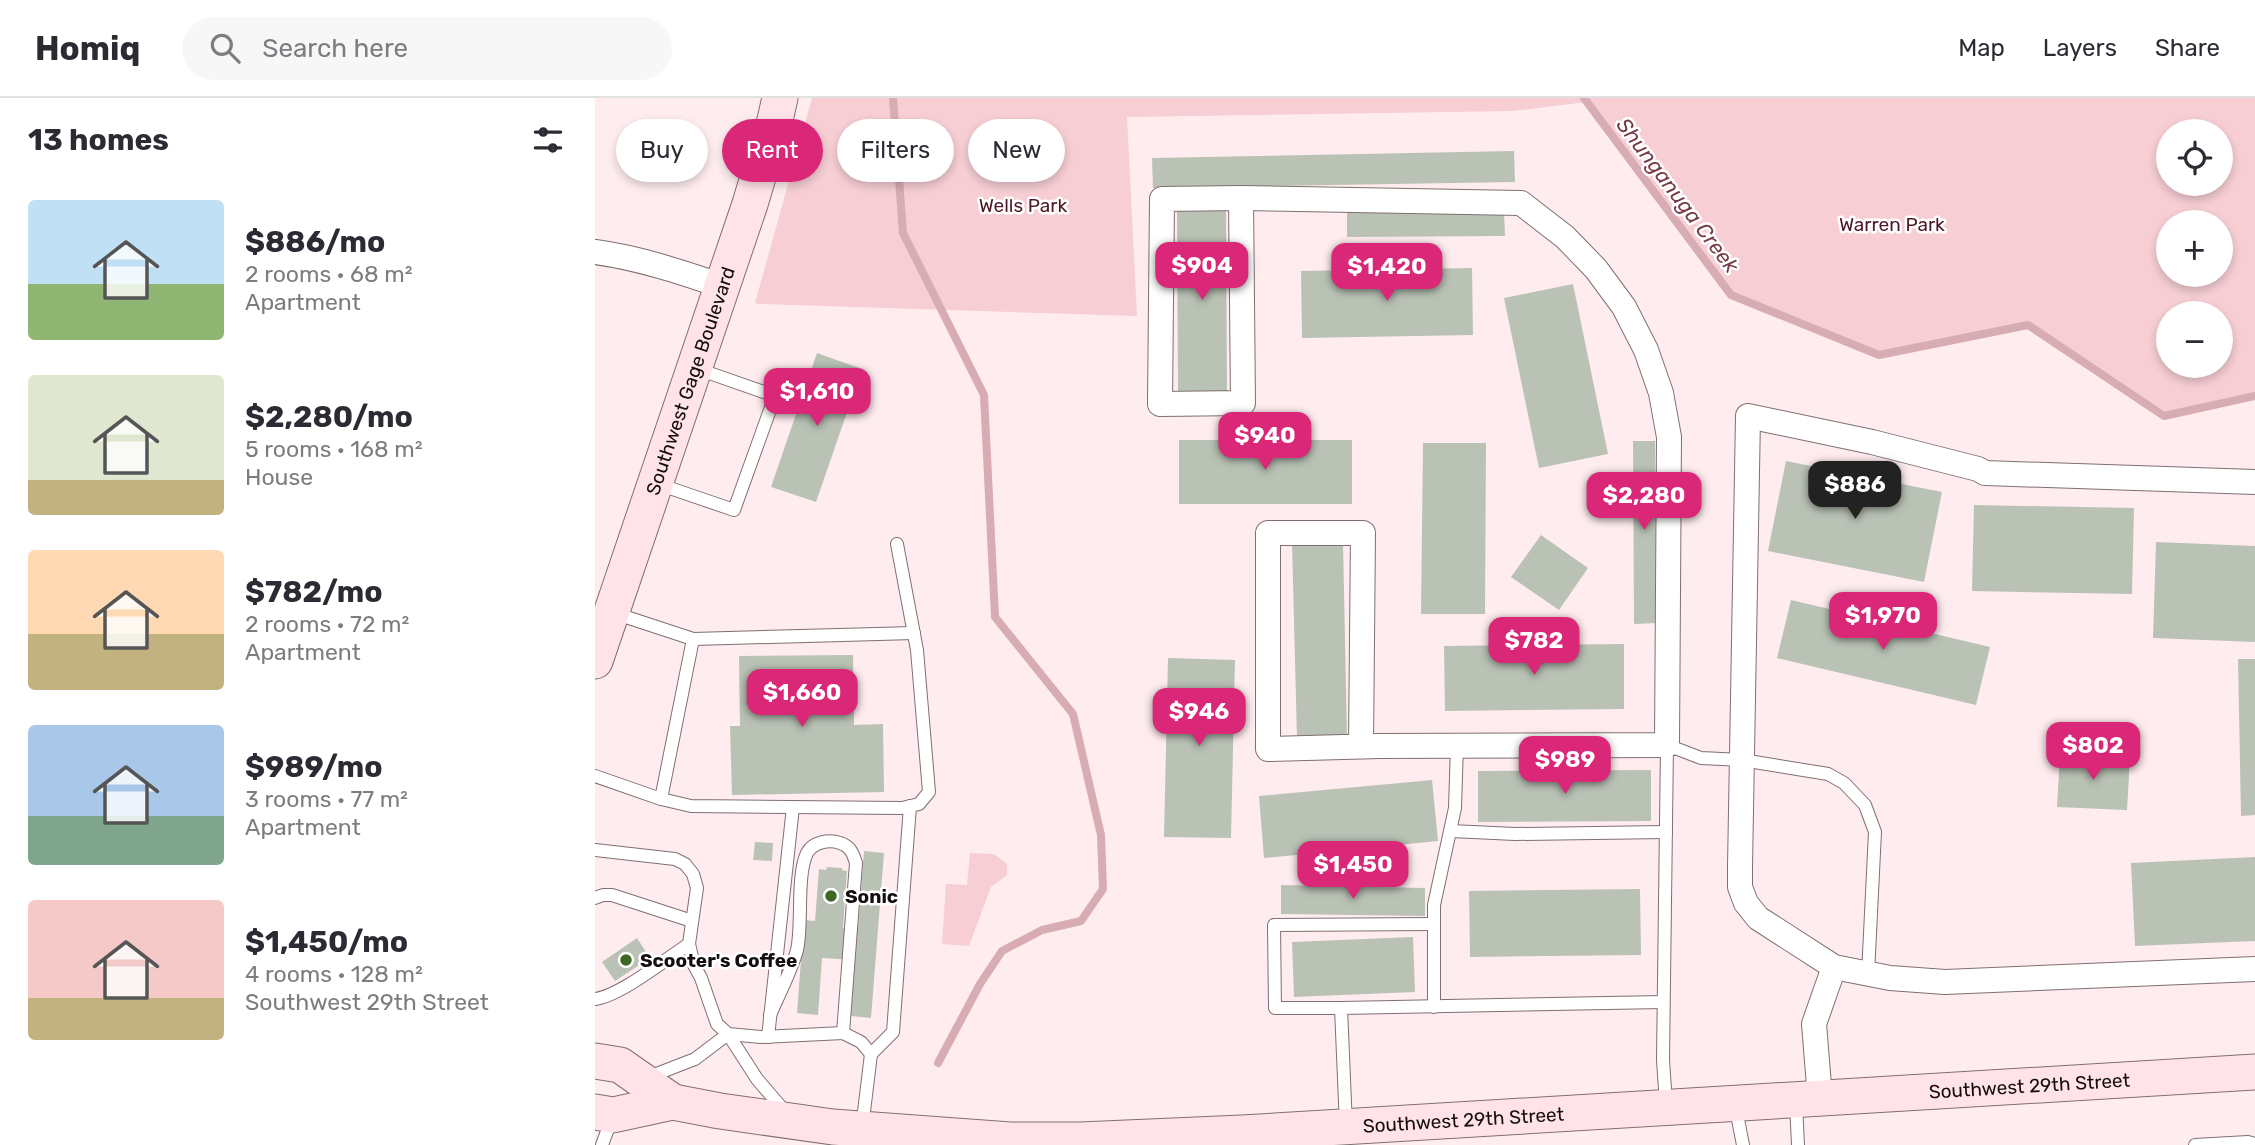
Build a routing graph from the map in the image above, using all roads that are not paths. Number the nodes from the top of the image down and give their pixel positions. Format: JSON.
{"nodes":[{"id":1,"x":780,"y":98,"type":"edge"},
{"id":2,"x":1241,"y":198,"type":"junction"},
{"id":3,"x":595,"y":252,"type":"edge"},
{"id":4,"x":723,"y":286,"type":"junction"},
{"id":5,"x":694,"y":368,"type":"junction"},
{"id":6,"x":2255,"y":482,"type":"edge"},
{"id":7,"x":654,"y":483,"type":"junction"},
{"id":8,"x":897,"y":544,"type":"dead end"},
{"id":9,"x":603,"y":609,"type":"edge"},
{"id":10,"x":914,"y":633,"type":"junction"},
{"id":11,"x":693,"y":639,"type":"junction"},
{"id":12,"x":595,"y":661,"type":"edge"},
{"id":13,"x":1457,"y":745,"type":"junction"},
{"id":14,"x":1667,"y":745,"type":"junction"},
{"id":15,"x":1361,"y":746,"type":"junction"},
{"id":16,"x":1742,"y":760,"type":"junction"},
{"id":17,"x":595,"y":776,"type":"edge"},
{"id":18,"x":661,"y":799,"type":"junction"},
{"id":19,"x":910,"y":806,"type":"junction"},
{"id":20,"x":793,"y":807,"type":"junction"},
{"id":21,"x":1451,"y":831,"type":"junction"},
{"id":22,"x":1666,"y":832,"type":"junction"},
{"id":23,"x":595,"y":850,"type":"edge"},
{"id":24,"x":595,"y":898,"type":"edge"},
{"id":25,"x":692,"y":921,"type":"junction"},
{"id":26,"x":1433,"y":924,"type":"junction"},
{"id":27,"x":689,"y":944,"type":"junction"},
{"id":28,"x":1834,"y":967,"type":"junction"},
{"id":29,"x":2255,"y":969,"type":"edge"},
{"id":30,"x":1868,"y":974,"type":"junction"},
{"id":31,"x":595,"y":999,"type":"edge"},
{"id":32,"x":1663,"y":1002,"type":"junction"},
{"id":33,"x":1434,"y":1007,"type":"junction"},
{"id":34,"x":1341,"y":1009,"type":"junction"},
{"id":35,"x":770,"y":1015,"type":"junction"},
{"id":36,"x":843,"y":1033,"type":"junction"},
{"id":37,"x":728,"y":1034,"type":"junction"},
{"id":38,"x":768,"y":1037,"type":"junction"},
{"id":39,"x":871,"y":1054,"type":"junction"},
{"id":40,"x":595,"y":1061,"type":"edge"},
{"id":41,"x":2255,"y":1072,"type":"edge"},
{"id":42,"x":642,"y":1080,"type":"junction"},
{"id":43,"x":1808,"y":1099,"type":"junction"},
{"id":44,"x":673,"y":1102,"type":"junction"},
{"id":45,"x":1735,"y":1103,"type":"junction"},
{"id":46,"x":1666,"y":1108,"type":"junction"},
{"id":47,"x":793,"y":1122,"type":"junction"},
{"id":48,"x":604,"y":1124,"type":"edge"},
{"id":49,"x":1346,"y":1127,"type":"junction"},
{"id":50,"x":861,"y":1129,"type":"junction"},
{"id":51,"x":936,"y":1140,"type":"edge"},
{"id":52,"x":2255,"y":1144,"type":"edge"},
{"id":53,"x":1744,"y":1145,"type":"edge"},
{"id":54,"x":1798,"y":1145,"type":"edge"},
{"id":55,"x":2195,"y":1145,"type":"edge"}],
"edges":[{"from":1,"to":4,"type":"main road","name":"Southwest Gage Boulevard"},
{"from":2,"to":2,"type":"street"},
{"from":2,"to":14,"type":"street"},
{"from":3,"to":4,"type":"street"},
{"from":4,"to":5,"type":"main road","name":"Southwest Gage Boulevard"},
{"from":5,"to":7,"type":"main road","name":"Southwest Gage Boulevard"},
{"from":5,"to":7,"type":"lane"},
{"from":6,"to":16,"type":"street"},
{"from":7,"to":9,"type":"main road","name":"Southwest Gage Boulevard"},
{"from":8,"to":10,"type":"lane"},
{"from":9,"to":11,"type":"lane"},
{"from":9,"to":12,"type":"main road","name":"Southwest Gage Boulevard"},
{"from":10,"to":11,"type":"lane"},
{"from":10,"to":19,"type":"lane"},
{"from":11,"to":18,"type":"lane"},
{"from":13,"to":14,"type":"street"},
{"from":13,"to":15,"type":"street"},
{"from":13,"to":21,"type":"lane"},
{"from":14,"to":16,"type":"lane"},
{"from":14,"to":22,"type":"lane"},
{"from":15,"to":15,"type":"street"},
{"from":16,"to":28,"type":"street"},
{"from":16,"to":30,"type":"lane"},
{"from":17,"to":18,"type":"lane"},
{"from":18,"to":20,"type":"lane"},
{"from":19,"to":20,"type":"lane"},
{"from":19,"to":39,"type":"lane"},
{"from":20,"to":35,"type":"lane"},
{"from":21,"to":22,"type":"lane"},
{"from":21,"to":26,"type":"lane"},
{"from":22,"to":32,"type":"lane"},
{"from":23,"to":25,"type":"lane"},
{"from":24,"to":25,"type":"lane"},
{"from":25,"to":27,"type":"lane"},
{"from":26,"to":33,"type":"lane"},
{"from":26,"to":34,"type":"lane"},
{"from":27,"to":31,"type":"lane"},
{"from":27,"to":37,"type":"lane"},
{"from":28,"to":30,"type":"street"},
{"from":28,"to":43,"type":"street"},
{"from":29,"to":30,"type":"street"},
{"from":32,"to":33,"type":"lane"},
{"from":32,"to":46,"type":"lane"},
{"from":33,"to":34,"type":"lane"},
{"from":34,"to":49,"type":"lane"},
{"from":35,"to":36,"type":"lane"},
{"from":35,"to":38,"type":"lane"},
{"from":36,"to":38,"type":"lane"},
{"from":36,"to":39,"type":"lane"},
{"from":37,"to":38,"type":"lane"},
{"from":37,"to":42,"type":"lane"},
{"from":37,"to":47,"type":"lane"},
{"from":39,"to":50,"type":"lane"},
{"from":40,"to":42,"type":"main road","name":"Southwest 29th Street"},
{"from":41,"to":43,"type":"main road","name":"Southwest 29th Street"},
{"from":42,"to":44,"type":"main road","name":"Southwest 29th Street"},
{"from":43,"to":45,"type":"main road","name":"Southwest 29th Street"},
{"from":43,"to":54,"type":"lane"},
{"from":44,"to":47,"type":"main road","name":"Southwest 29th Street"},
{"from":44,"to":48,"type":"main road","name":"Southwest 29th Street"},
{"from":45,"to":46,"type":"main road","name":"Southwest 29th Street"},
{"from":45,"to":53,"type":"lane"},
{"from":46,"to":49,"type":"main road","name":"Southwest 29th Street"},
{"from":47,"to":50,"type":"main road","name":"Southwest 29th Street"},
{"from":49,"to":51,"type":"main road","name":"Southwest 29th Street"},
{"from":50,"to":51,"type":"main road","name":"Southwest 29th Street"},
{"from":52,"to":55,"type":"lane"}]}
